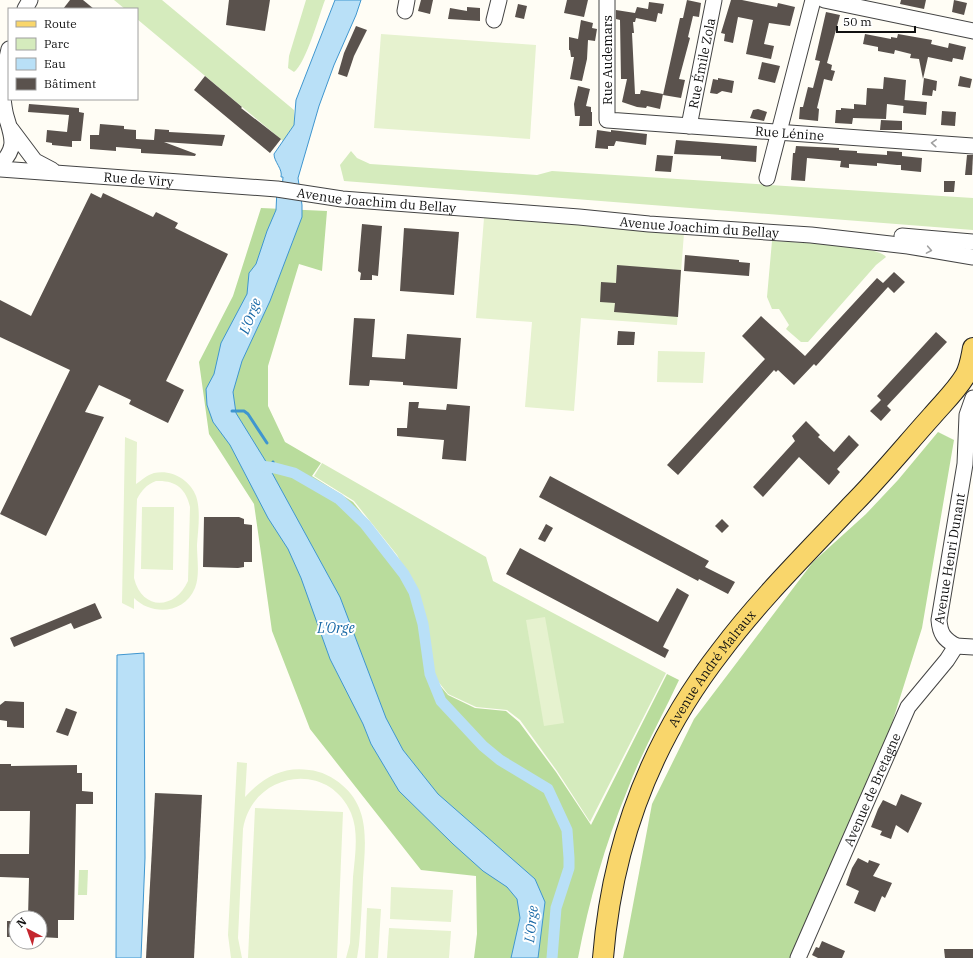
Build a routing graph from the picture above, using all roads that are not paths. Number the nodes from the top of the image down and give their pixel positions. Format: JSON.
{"nodes":[{"id":1,"x":499,"y":0,"type":"edge"},
{"id":2,"x":606,"y":0,"type":"edge"},
{"id":3,"x":714,"y":0,"type":"edge"},
{"id":4,"x":813,"y":0,"type":"edge"},
{"id":5,"x":824,"y":0,"type":"edge"},
{"id":6,"x":494,"y":20,"type":"dead end"},
{"id":7,"x":973,"y":32,"type":"edge"},
{"id":8,"x":8,"y":53,"type":"edge"},
{"id":9,"x":0,"y":85,"type":"edge"},
{"id":10,"x":607,"y":120,"type":"joint"},
{"id":11,"x":689,"y":126,"type":"junction"},
{"id":12,"x":10,"y":128,"type":"junction"},
{"id":13,"x":779,"y":132,"type":"junction"},
{"id":14,"x":973,"y":146,"type":"edge"},
{"id":15,"x":0,"y":165,"type":"edge"},
{"id":16,"x":0,"y":169,"type":"edge"},
{"id":17,"x":60,"y":174,"type":"junction"},
{"id":18,"x":767,"y":178,"type":"dead end"},
{"id":19,"x":305,"y":192,"type":"junction"},
{"id":20,"x":973,"y":242,"type":"edge"},
{"id":21,"x":973,"y":257,"type":"edge"},
{"id":22,"x":973,"y":348,"type":"edge"},
{"id":23,"x":973,"y":380,"type":"edge"},
{"id":24,"x":973,"y":398,"type":"edge"},
{"id":25,"x":956,"y":407,"type":"junction"},
{"id":26,"x":956,"y":646,"type":"junction"},
{"id":27,"x":973,"y":647,"type":"edge"},
{"id":28,"x":602,"y":958,"type":"edge"},
{"id":29,"x":798,"y":958,"type":"edge"}],
"edges":[{"from":1,"to":6,"type":"street"},
{"from":2,"to":10,"type":"street","name":"Rue Audemars"},
{"from":3,"to":11,"type":"street","name":"Rue Émile Zola"},
{"from":4,"to":13,"type":"street"},
{"from":5,"to":7,"type":"street"},
{"from":8,"to":9,"type":"street"},
{"from":9,"to":12,"type":"street"},
{"from":10,"to":11,"type":"street","name":"Rue Lénine"},
{"from":11,"to":13,"type":"street","name":"Rue Lénine"},
{"from":12,"to":15,"type":"street"},
{"from":12,"to":17,"type":"street"},
{"from":14,"to":13,"type":"street","name":"Rue Lénine","one_way":true},
{"from":13,"to":18,"type":"street"},
{"from":16,"to":17,"type":"street","name":"Rue de Viry"},
{"from":17,"to":19,"type":"street","name":"Rue de Viry"},
{"from":19,"to":20,"type":"street","name":"Avenue Joachim du Bellay"},
{"from":19,"to":21,"type":"street","name":"Avenue Joachim du Bellay","one_way":true},
{"from":22,"to":25,"type":"main road"},
{"from":23,"to":25,"type":"main road"},
{"from":24,"to":25,"type":"street","name":"Avenue Henri Dunant"},
{"from":25,"to":26,"type":"street","name":"Avenue Henri Dunant"},
{"from":25,"to":28,"type":"main road","name":"Avenue André Malraux"},
{"from":26,"to":27,"type":"street"},
{"from":26,"to":29,"type":"street","name":"Avenue de Bretagne"}]}
